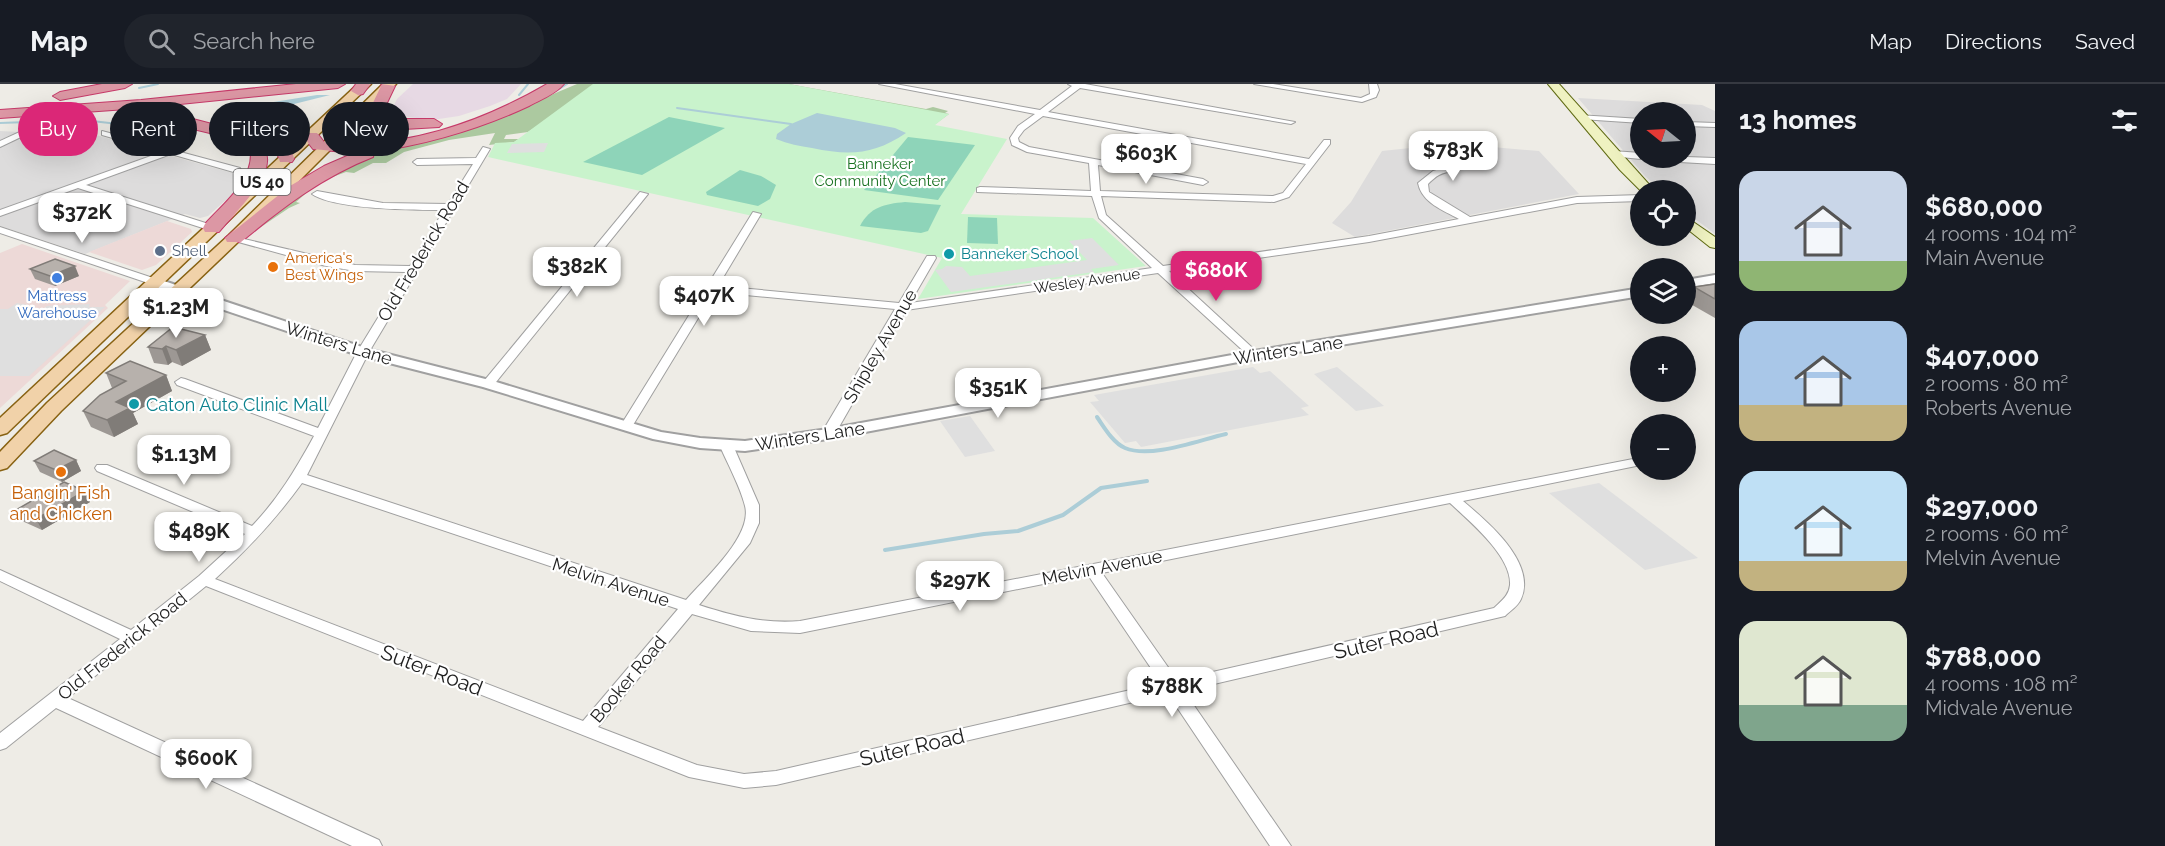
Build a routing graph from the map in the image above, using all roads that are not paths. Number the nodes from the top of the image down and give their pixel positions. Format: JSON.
{"nodes":[{"id":1,"x":125,"y":84,"type":"edge"},
{"id":2,"x":294,"y":84,"type":"edge"},
{"id":3,"x":338,"y":84,"type":"edge"},
{"id":4,"x":538,"y":84,"type":"edge"},
{"id":5,"x":557,"y":84,"type":"edge"},
{"id":6,"x":883,"y":84,"type":"edge"},
{"id":7,"x":1258,"y":84,"type":"edge"},
{"id":8,"x":1373,"y":84,"type":"edge"},
{"id":9,"x":1553,"y":84,"type":"edge"},
{"id":10,"x":389,"y":85,"type":"edge"},
{"id":11,"x":895,"y":85,"type":"edge"},
{"id":12,"x":1075,"y":85,"type":"edge"},
{"id":13,"x":362,"y":86,"type":"edge"},
{"id":14,"x":372,"y":102,"type":"edge"},
{"id":15,"x":0,"y":105,"type":"edge"},
{"id":16,"x":1041,"y":113,"type":"junction"},
{"id":17,"x":0,"y":115,"type":"edge"},
{"id":18,"x":1581,"y":117,"type":"junction"},
{"id":19,"x":1630,"y":120,"type":"edge"},
{"id":20,"x":1291,"y":122,"type":"dead end"},
{"id":21,"x":1696,"y":125,"type":"edge"},
{"id":22,"x":1715,"y":126,"type":"edge"},
{"id":23,"x":209,"y":127,"type":"edge"},
{"id":24,"x":105,"y":133,"type":"dead end"},
{"id":25,"x":110,"y":134,"type":"edge"},
{"id":26,"x":18,"y":136,"type":"edge"},
{"id":27,"x":311,"y":136,"type":"junction"},
{"id":28,"x":410,"y":140,"type":"joint"},
{"id":29,"x":1327,"y":142,"type":"dead end"},
{"id":30,"x":0,"y":144,"type":"edge"},
{"id":31,"x":322,"y":146,"type":"edge"},
{"id":32,"x":486,"y":148,"type":"dead end"},
{"id":33,"x":1487,"y":149,"type":"dead end"},
{"id":34,"x":322,"y":151,"type":"edge"},
{"id":35,"x":1613,"y":154,"type":"junction"},
{"id":36,"x":1630,"y":155,"type":"edge"},
{"id":37,"x":157,"y":156,"type":"edge"},
{"id":38,"x":188,"y":156,"type":"edge"},
{"id":39,"x":259,"y":156,"type":"edge"},
{"id":40,"x":286,"y":156,"type":"edge"},
{"id":41,"x":286,"y":159,"type":"junction"},
{"id":42,"x":1093,"y":160,"type":"junction"},
{"id":43,"x":1696,"y":160,"type":"edge"},
{"id":44,"x":477,"y":161,"type":"junction"},
{"id":45,"x":1715,"y":161,"type":"edge"},
{"id":46,"x":417,"y":162,"type":"dead end"},
{"id":47,"x":1310,"y":162,"type":"junction"},
{"id":48,"x":237,"y":170,"type":"dead end"},
{"id":49,"x":1638,"y":180,"type":"edge"},
{"id":50,"x":1203,"y":182,"type":"dead end"},
{"id":51,"x":78,"y":185,"type":"junction"},
{"id":52,"x":980,"y":190,"type":"dead end"},
{"id":53,"x":317,"y":194,"type":"dead end"},
{"id":54,"x":644,"y":194,"type":"dead end"},
{"id":55,"x":1096,"y":194,"type":"junction"},
{"id":56,"x":1630,"y":198,"type":"edge"},
{"id":57,"x":451,"y":207,"type":"junction"},
{"id":58,"x":0,"y":213,"type":"edge"},
{"id":59,"x":756,"y":214,"type":"dead end"},
{"id":60,"x":1469,"y":221,"type":"junction"},
{"id":61,"x":212,"y":228,"type":"junction"},
{"id":62,"x":1696,"y":229,"type":"edge"},
{"id":63,"x":0,"y":231,"type":"edge"},
{"id":64,"x":234,"y":238,"type":"junction"},
{"id":65,"x":1715,"y":244,"type":"edge"},
{"id":66,"x":932,"y":258,"type":"dead end"},
{"id":67,"x":412,"y":269,"type":"junction"},
{"id":68,"x":1159,"y":270,"type":"junction"},
{"id":69,"x":1715,"y":279,"type":"edge"},
{"id":70,"x":155,"y":282,"type":"junction"},
{"id":71,"x":1696,"y":282,"type":"edge"},
{"id":72,"x":710,"y":288,"type":"junction"},
{"id":73,"x":180,"y":291,"type":"junction"},
{"id":74,"x":1630,"y":294,"type":"edge"},
{"id":75,"x":904,"y":307,"type":"junction"},
{"id":76,"x":363,"y":352,"type":"junction"},
{"id":77,"x":1254,"y":355,"type":"junction"},
{"id":78,"x":181,"y":382,"type":"dead end"},
{"id":79,"x":488,"y":384,"type":"junction"},
{"id":80,"x":42,"y":389,"type":"junction"},
{"id":81,"x":54,"y":407,"type":"junction"},
{"id":82,"x":627,"y":425,"type":"junction"},
{"id":83,"x":0,"y":429,"type":"edge"},
{"id":84,"x":321,"y":434,"type":"junction"},
{"id":85,"x":828,"y":434,"type":"junction"},
{"id":86,"x":727,"y":446,"type":"junction"},
{"id":87,"x":0,"y":464,"type":"edge"},
{"id":88,"x":1630,"y":464,"type":"edge"},
{"id":89,"x":102,"y":468,"type":"dead end"},
{"id":90,"x":298,"y":477,"type":"junction"},
{"id":91,"x":1453,"y":499,"type":"junction"},
{"id":92,"x":255,"y":533,"type":"junction"},
{"id":93,"x":1092,"y":569,"type":"junction"},
{"id":94,"x":0,"y":575,"type":"edge"},
{"id":95,"x":204,"y":580,"type":"junction"},
{"id":96,"x":688,"y":607,"type":"junction"},
{"id":97,"x":133,"y":638,"type":"junction"},
{"id":98,"x":1173,"y":688,"type":"junction"},
{"id":99,"x":55,"y":700,"type":"junction"},
{"id":100,"x":585,"y":730,"type":"junction"},
{"id":101,"x":0,"y":743,"type":"edge"},
{"id":102,"x":372,"y":846,"type":"edge"},
{"id":103,"x":1281,"y":846,"type":"edge"}],
"edges":[{"from":1,"to":15,"type":"highway"},
{"from":2,"to":15,"type":"highway"},
{"from":3,"to":17,"type":"highway"},
{"from":4,"to":10,"type":"highway"},
{"from":5,"to":28,"type":"highway"},
{"from":6,"to":11,"type":"street"},
{"from":7,"to":8,"type":"street"},
{"from":9,"to":18,"type":"main road"},
{"from":10,"to":14,"type":"main road","number":"US 40"},
{"from":11,"to":16,"type":"street"},
{"from":12,"to":16,"type":"street"},
{"from":12,"to":20,"type":"street"},
{"from":13,"to":27,"type":"main road","number":"US 40"},
{"from":16,"to":42,"type":"street"},
{"from":16,"to":47,"type":"street"},
{"from":17,"to":23,"type":"highway"},
{"from":18,"to":19,"type":"street"},
{"from":18,"to":35,"type":"main road"},
{"from":21,"to":22,"type":"street"},
{"from":24,"to":25,"type":"street"},
{"from":26,"to":30,"type":"street"},
{"from":27,"to":31,"type":"highway"},
{"from":27,"to":41,"type":"main road","number":"US 40"},
{"from":28,"to":64,"type":"highway"},
{"from":29,"to":47,"type":"street"},
{"from":32,"to":44,"type":"street","name":"Old Frederick Road"},
{"from":33,"to":60,"type":"street"},
{"from":34,"to":64,"type":"main road","number":"US 40"},
{"from":35,"to":36,"type":"street"},
{"from":35,"to":49,"type":"main road"},
{"from":37,"to":51,"type":"street"},
{"from":38,"to":48,"type":"street"},
{"from":39,"to":61,"type":"highway"},
{"from":40,"to":41,"type":"highway"},
{"from":41,"to":61,"type":"main road","number":"US 40"},
{"from":42,"to":50,"type":"street"},
{"from":42,"to":55,"type":"street"},
{"from":43,"to":45,"type":"street"},
{"from":44,"to":46,"type":"street"},
{"from":44,"to":57,"type":"street","name":"Old Frederick Road"},
{"from":47,"to":55,"type":"street"},
{"from":51,"to":58,"type":"street"},
{"from":51,"to":61,"type":"street"},
{"from":52,"to":55,"type":"street"},
{"from":53,"to":57,"type":"street"},
{"from":54,"to":79,"type":"street"},
{"from":55,"to":68,"type":"street"},
{"from":56,"to":60,"type":"street","name":"Wesley Avenue"},
{"from":57,"to":67,"type":"street","name":"Old Frederick Road"},
{"from":59,"to":72,"type":"street"},
{"from":60,"to":68,"type":"street","name":"Wesley Avenue"},
{"from":61,"to":70,"type":"main road","number":"US 40"},
{"from":62,"to":65,"type":"main road"},
{"from":63,"to":70,"type":"street","name":"Winters Lane"},
{"from":64,"to":67,"type":"street"},
{"from":64,"to":73,"type":"main road","number":"US 40"},
{"from":66,"to":75,"type":"street","name":"Shipley Avenue"},
{"from":67,"to":76,"type":"street","name":"Old Frederick Road"},
{"from":68,"to":75,"type":"street","name":"Wesley Avenue"},
{"from":68,"to":77,"type":"street"},
{"from":69,"to":71,"type":"street"},
{"from":70,"to":73,"type":"street","name":"Winters Lane"},
{"from":70,"to":80,"type":"main road","number":"US 40"},
{"from":72,"to":75,"type":"street","name":"Wesley Avenue"},
{"from":72,"to":82,"type":"street"},
{"from":73,"to":76,"type":"street","name":"Winters Lane"},
{"from":73,"to":81,"type":"main road","number":"US 40"},
{"from":74,"to":77,"type":"street","name":"Winters Lane"},
{"from":75,"to":85,"type":"street","name":"Shipley Avenue"},
{"from":76,"to":79,"type":"street","name":"Winters Lane"},
{"from":76,"to":84,"type":"street","name":"Old Frederick Road"},
{"from":77,"to":85,"type":"street","name":"Winters Lane"},
{"from":78,"to":84,"type":"street"},
{"from":79,"to":82,"type":"street","name":"Winters Lane"},
{"from":80,"to":81,"type":"main road"},
{"from":80,"to":83,"type":"main road","number":"US 40"},
{"from":81,"to":87,"type":"main road","number":"US 40"},
{"from":82,"to":86,"type":"street","name":"Winters Lane"},
{"from":84,"to":90,"type":"street","name":"Old Frederick Road"},
{"from":85,"to":86,"type":"street","name":"Winters Lane"},
{"from":86,"to":96,"type":"street","name":"Booker Road"},
{"from":88,"to":91,"type":"street","name":"Melvin Avenue"},
{"from":89,"to":92,"type":"street"},
{"from":90,"to":92,"type":"street","name":"Old Frederick Road"},
{"from":90,"to":96,"type":"street","name":"Melvin Avenue"},
{"from":91,"to":93,"type":"street","name":"Melvin Avenue"},
{"from":91,"to":98,"type":"street","name":"Suter Road"},
{"from":92,"to":95,"type":"street","name":"Old Frederick Road"},
{"from":93,"to":96,"type":"street","name":"Melvin Avenue"},
{"from":93,"to":98,"type":"street"},
{"from":94,"to":97,"type":"street"},
{"from":95,"to":97,"type":"street","name":"Old Frederick Road"},
{"from":95,"to":100,"type":"street","name":"Suter Road"},
{"from":96,"to":100,"type":"street","name":"Booker Road"},
{"from":97,"to":99,"type":"street","name":"Old Frederick Road"},
{"from":98,"to":100,"type":"street","name":"Suter Road"},
{"from":98,"to":103,"type":"street"},
{"from":99,"to":101,"type":"street","name":"Old Frederick Road"},
{"from":99,"to":102,"type":"street"}]}
